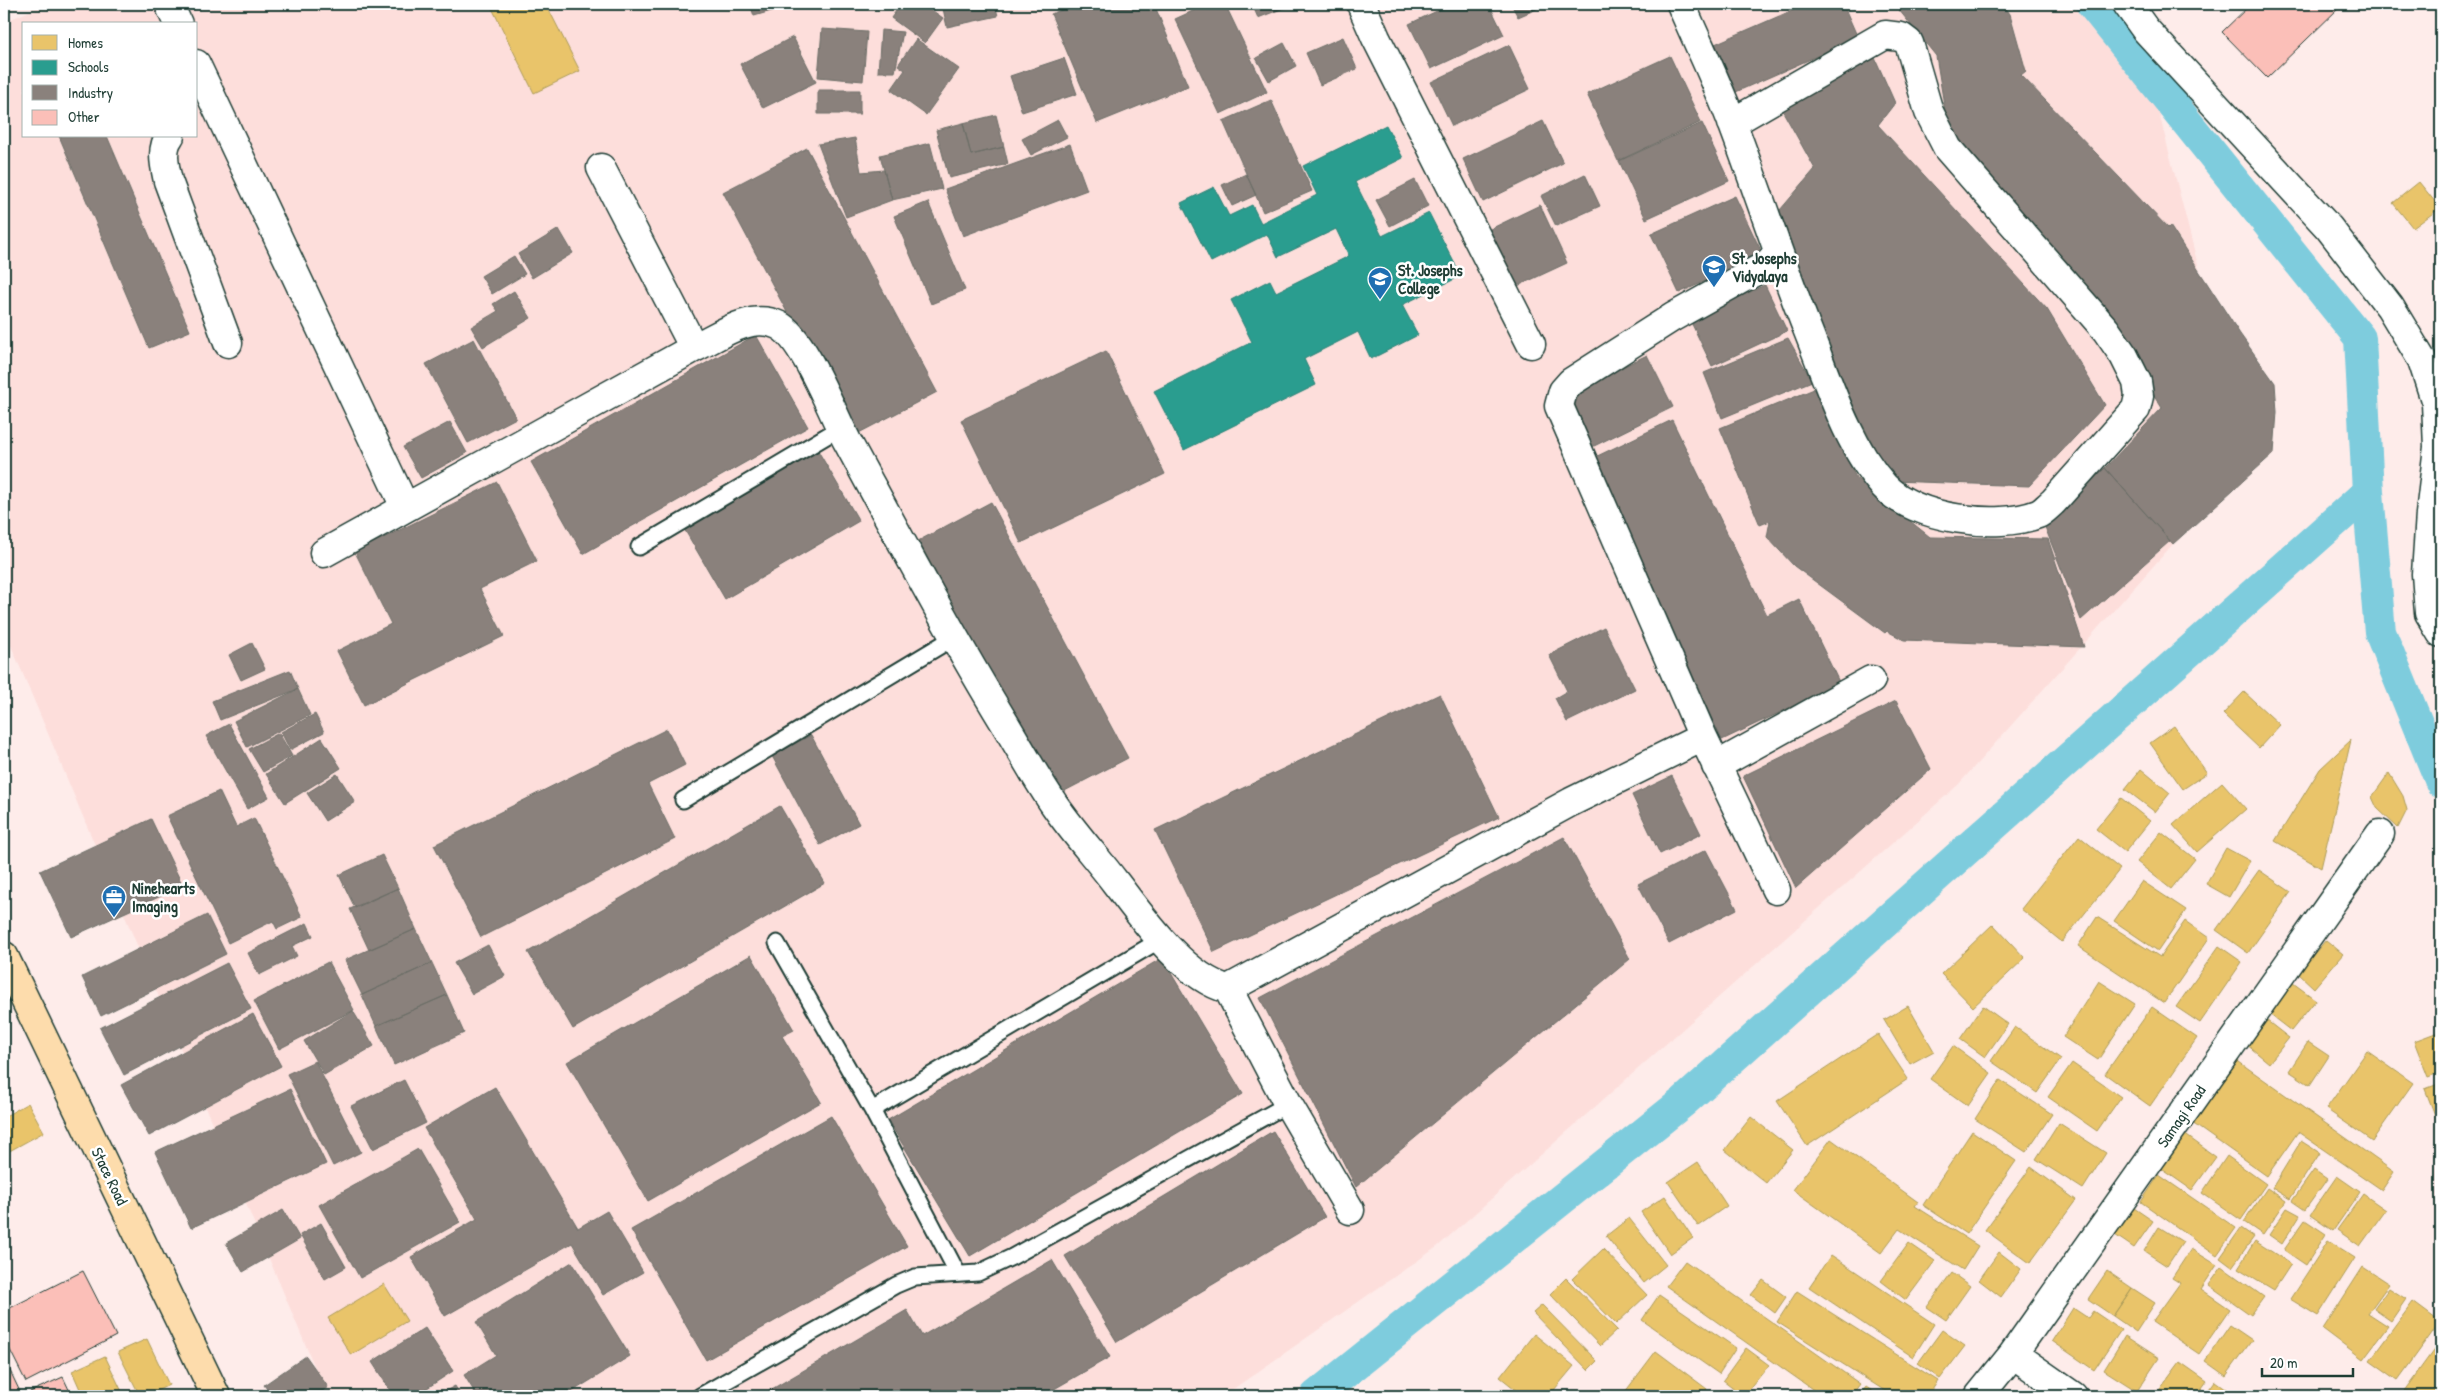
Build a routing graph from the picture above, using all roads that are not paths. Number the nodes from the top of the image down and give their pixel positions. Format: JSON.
{"nodes":[{"id":1,"x":169,"y":4,"type":"edge"},
{"id":2,"x":1362,"y":4,"type":"edge"},
{"id":3,"x":1680,"y":4,"type":"edge"},
{"id":4,"x":2127,"y":4,"type":"edge"},
{"id":5,"x":177,"y":22,"type":"edge"},
{"id":6,"x":198,"y":75,"type":"edge"},
{"id":7,"x":203,"y":104,"type":"edge"},
{"id":8,"x":1732,"y":123,"type":"junction"},
{"id":9,"x":168,"y":138,"type":"edge"},
{"id":10,"x":601,"y":168,"type":"dead end"},
{"id":11,"x":1777,"y":253,"type":"junction"},
{"id":12,"x":228,"y":343,"type":"dead end"},
{"id":13,"x":1531,"y":344,"type":"dead end"},
{"id":14,"x":694,"y":348,"type":"junction"},
{"id":15,"x":840,"y":428,"type":"junction"},
{"id":16,"x":405,"y":507,"type":"junction"},
{"id":17,"x":639,"y":547,"type":"dead end"},
{"id":18,"x":324,"y":553,"type":"dead end"},
{"id":19,"x":2441,"y":633,"type":"edge"},
{"id":20,"x":953,"y":638,"type":"junction"},
{"id":21,"x":1871,"y":680,"type":"dead end"},
{"id":22,"x":1703,"y":737,"type":"junction"},
{"id":23,"x":1716,"y":766,"type":"junction"},
{"id":24,"x":683,"y":800,"type":"dead end"},
{"id":25,"x":2380,"y":834,"type":"dead end"},
{"id":26,"x":1776,"y":890,"type":"dead end"},
{"id":27,"x":1160,"y":940,"type":"junction"},
{"id":28,"x":777,"y":943,"type":"dead end"},
{"id":29,"x":4,"y":956,"type":"edge"},
{"id":30,"x":1228,"y":989,"type":"junction"},
{"id":31,"x":1288,"y":1104,"type":"junction"},
{"id":32,"x":872,"y":1110,"type":"junction"},
{"id":33,"x":1350,"y":1210,"type":"dead end"},
{"id":34,"x":958,"y":1274,"type":"junction"},
{"id":35,"x":2013,"y":1354,"type":"junction"},
{"id":36,"x":216,"y":1396,"type":"edge"},
{"id":37,"x":700,"y":1396,"type":"edge"},
{"id":38,"x":1979,"y":1396,"type":"edge"},
{"id":39,"x":2073,"y":1396,"type":"edge"}],
"edges":[{"from":1,"to":5,"type":"street"},
{"from":2,"to":13,"type":"street"},
{"from":3,"to":8,"type":"street"},
{"from":4,"to":19,"type":"street"},
{"from":6,"to":7,"type":"street"},
{"from":7,"to":16,"type":"street"},
{"from":8,"to":11,"type":"street"},
{"from":8,"to":11,"type":"street"},
{"from":9,"to":12,"type":"street"},
{"from":10,"to":14,"type":"street"},
{"from":11,"to":22,"type":"street"},
{"from":14,"to":15,"type":"street"},
{"from":14,"to":16,"type":"street"},
{"from":15,"to":17,"type":"lane"},
{"from":15,"to":20,"type":"street"},
{"from":16,"to":18,"type":"street"},
{"from":20,"to":24,"type":"lane"},
{"from":20,"to":27,"type":"street"},
{"from":21,"to":23,"type":"street"},
{"from":22,"to":23,"type":"street"},
{"from":22,"to":30,"type":"street"},
{"from":23,"to":26,"type":"street"},
{"from":25,"to":35,"type":"street","name":"Samagi Road"},
{"from":27,"to":30,"type":"street"},
{"from":27,"to":32,"type":"lane"},
{"from":28,"to":32,"type":"lane"},
{"from":29,"to":36,"type":"main road","name":"Stace Road"},
{"from":30,"to":31,"type":"street"},
{"from":31,"to":33,"type":"street"},
{"from":31,"to":34,"type":"lane"},
{"from":32,"to":34,"type":"lane"},
{"from":34,"to":37,"type":"lane"},
{"from":35,"to":38,"type":"street","name":"Samagi Road"},
{"from":35,"to":39,"type":"street"}]}
